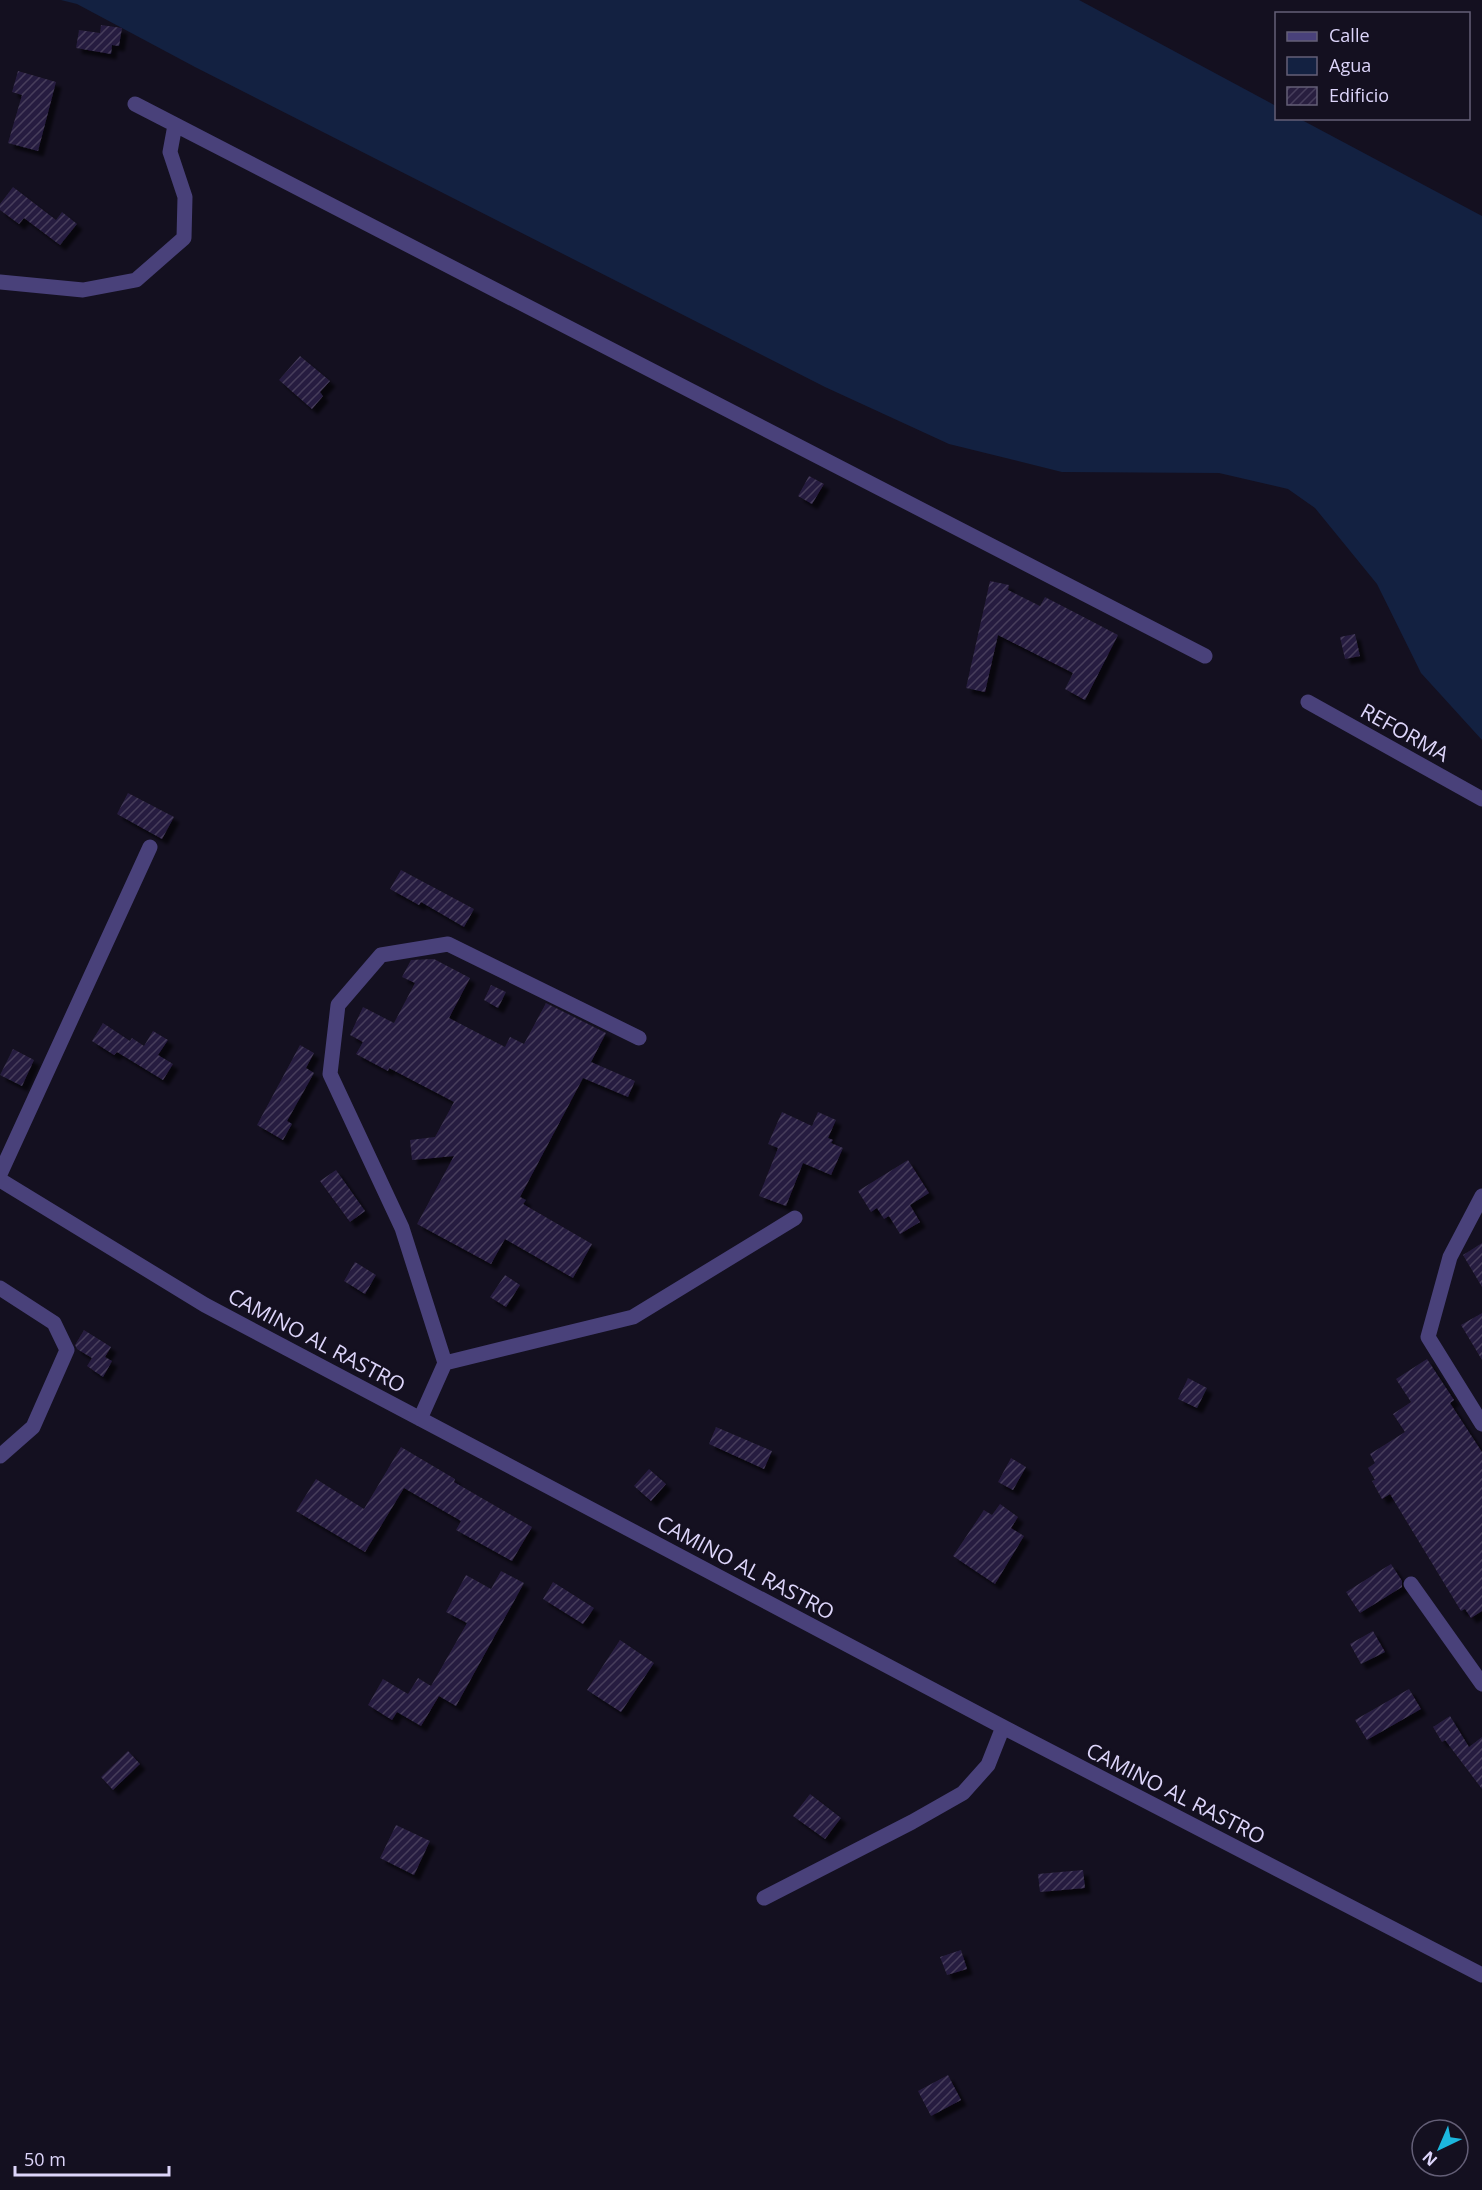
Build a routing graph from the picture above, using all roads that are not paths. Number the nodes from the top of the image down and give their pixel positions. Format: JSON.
{"nodes":[{"id":1,"x":135,"y":104,"type":"dead end"},
{"id":2,"x":175,"y":125,"type":"junction"},
{"id":3,"x":0,"y":282,"type":"edge"},
{"id":4,"x":1205,"y":656,"type":"dead end"},
{"id":5,"x":1308,"y":702,"type":"dead end"},
{"id":6,"x":1482,"y":799,"type":"edge"},
{"id":7,"x":150,"y":848,"type":"dead end"},
{"id":8,"x":639,"y":1038,"type":"dead end"},
{"id":9,"x":0,"y":1174,"type":"edge"},
{"id":10,"x":0,"y":1180,"type":"edge"},
{"id":11,"x":1482,"y":1196,"type":"edge"},
{"id":12,"x":795,"y":1218,"type":"dead end"},
{"id":13,"x":0,"y":1288,"type":"edge"},
{"id":14,"x":445,"y":1362,"type":"junction"},
{"id":15,"x":420,"y":1419,"type":"junction"},
{"id":16,"x":1482,"y":1424,"type":"edge"},
{"id":17,"x":0,"y":1456,"type":"edge"},
{"id":18,"x":1411,"y":1584,"type":"dead end"},
{"id":19,"x":1482,"y":1684,"type":"edge"},
{"id":20,"x":1003,"y":1727,"type":"junction"},
{"id":21,"x":764,"y":1898,"type":"dead end"},
{"id":22,"x":1482,"y":1975,"type":"edge"}],
"edges":[{"from":1,"to":2,"type":"street"},
{"from":2,"to":3,"type":"street"},
{"from":2,"to":4,"type":"street"},
{"from":5,"to":6,"type":"street","name":"REFORMA"},
{"from":7,"to":9,"type":"street"},
{"from":8,"to":14,"type":"street"},
{"from":10,"to":15,"type":"street","name":"CAMINO AL RASTRO"},
{"from":11,"to":16,"type":"street"},
{"from":12,"to":14,"type":"street"},
{"from":13,"to":17,"type":"street"},
{"from":14,"to":15,"type":"street"},
{"from":15,"to":20,"type":"street","name":"CAMINO AL RASTRO"},
{"from":18,"to":19,"type":"street"},
{"from":20,"to":21,"type":"street"},
{"from":20,"to":22,"type":"street","name":"CAMINO AL RASTRO"}]}
